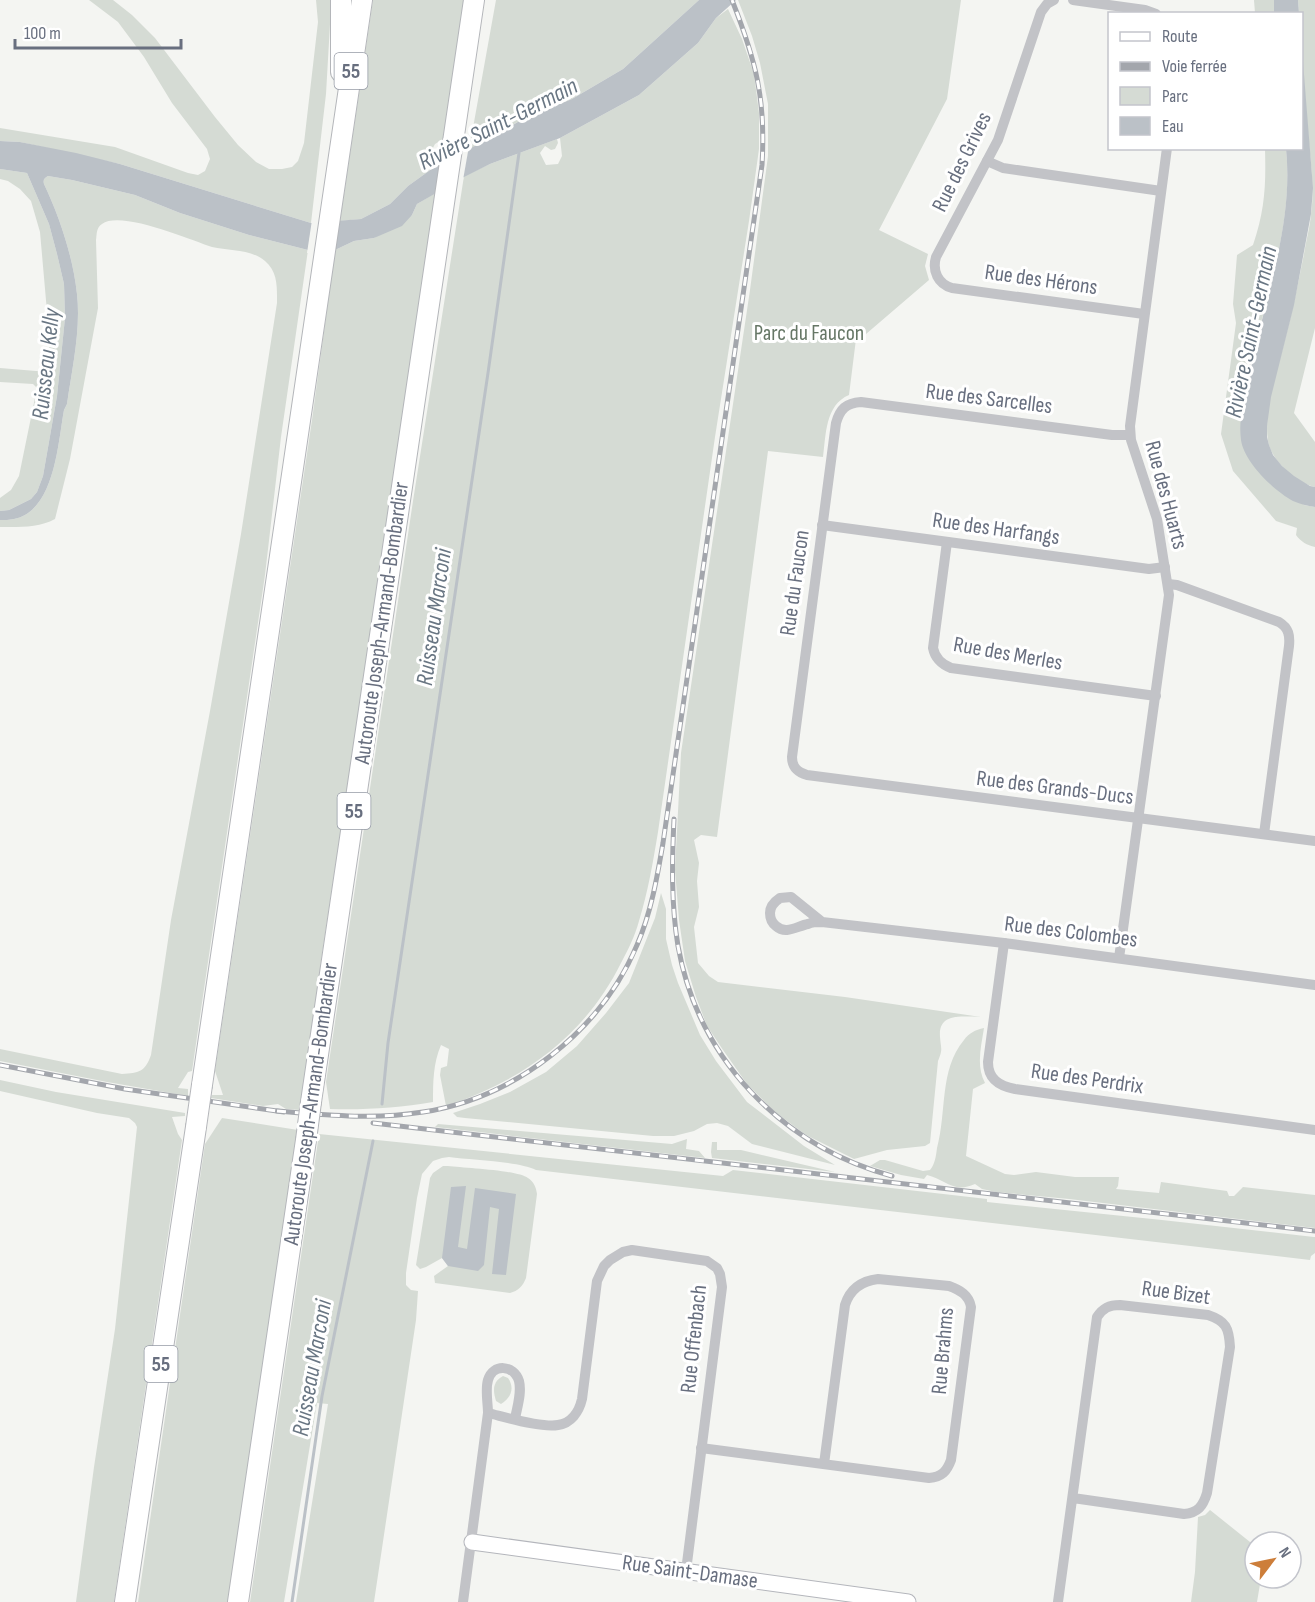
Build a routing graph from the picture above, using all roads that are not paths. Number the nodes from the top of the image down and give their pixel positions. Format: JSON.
{"nodes":[{"id":1,"x":341,"y":0,"type":"edge"},
{"id":2,"x":362,"y":0,"type":"edge"},
{"id":3,"x":474,"y":0,"type":"edge"},
{"id":4,"x":482,"y":0,"type":"edge"},
{"id":5,"x":1054,"y":0,"type":"edge"},
{"id":6,"x":1073,"y":0,"type":"edge"},
{"id":7,"x":1151,"y":12,"type":"edge"},
{"id":8,"x":466,"y":55,"type":"junction"},
{"id":9,"x":340,"y":142,"type":"junction"},
{"id":10,"x":1167,"y":150,"type":"edge"},
{"id":11,"x":987,"y":161,"type":"junction"},
{"id":12,"x":1161,"y":191,"type":"junction"},
{"id":13,"x":937,"y":277,"type":"joint"},
{"id":14,"x":1144,"y":314,"type":"junction"},
{"id":15,"x":843,"y":407,"type":"joint"},
{"id":16,"x":1130,"y":435,"type":"junction"},
{"id":17,"x":822,"y":525,"type":"junction"},
{"id":18,"x":947,"y":542,"type":"junction"},
{"id":19,"x":1165,"y":567,"type":"junction"},
{"id":20,"x":1168,"y":584,"type":"junction"},
{"id":21,"x":1156,"y":696,"type":"junction"},
{"id":22,"x":794,"y":766,"type":"joint"},
{"id":23,"x":1139,"y":819,"type":"junction"},
{"id":24,"x":1264,"y":834,"type":"junction"},
{"id":25,"x":1315,"y":841,"type":"edge"},
{"id":26,"x":822,"y":922,"type":"junction"},
{"id":27,"x":1004,"y":943,"type":"junction"},
{"id":28,"x":1119,"y":958,"type":"junction"},
{"id":29,"x":1315,"y":985,"type":"edge"},
{"id":30,"x":1315,"y":1130,"type":"edge"},
{"id":31,"x":488,"y":1413,"type":"junction"},
{"id":32,"x":515,"y":1419,"type":"junction"},
{"id":33,"x":702,"y":1448,"type":"junction"},
{"id":34,"x":824,"y":1464,"type":"junction"},
{"id":35,"x":1073,"y":1498,"type":"junction"},
{"id":36,"x":472,"y":1542,"type":"junction"},
{"id":37,"x":686,"y":1571,"type":"junction"},
{"id":38,"x":125,"y":1602,"type":"edge"},
{"id":39,"x":238,"y":1602,"type":"edge"},
{"id":40,"x":463,"y":1602,"type":"edge"},
{"id":41,"x":908,"y":1602,"type":"edge"},
{"id":42,"x":1058,"y":1602,"type":"edge"}],
"edges":[{"from":1,"to":9,"type":"highway"},
{"from":2,"to":9,"type":"highway","number":"55"},
{"from":3,"to":8,"type":"highway","name":"Autoroute Joseph-Armand-Bombardier","number":"55"},
{"from":4,"to":8,"type":"highway"},
{"from":5,"to":11,"type":"street","name":"Rue des Grives"},
{"from":6,"to":7,"type":"street"},
{"from":8,"to":39,"type":"highway","name":"Autoroute Joseph-Armand-Bombardier","number":"55","bridge":true},
{"from":9,"to":38,"type":"highway","number":"55","bridge":true},
{"from":10,"to":12,"type":"street","name":"Rue des Huarts"},
{"from":11,"to":12,"type":"street"},
{"from":11,"to":13,"type":"street","name":"Rue des Grives"},
{"from":12,"to":14,"type":"street","name":"Rue des Huarts"},
{"from":13,"to":14,"type":"street","name":"Rue des Hérons"},
{"from":14,"to":16,"type":"street","name":"Rue des Huarts"},
{"from":15,"to":16,"type":"street","name":"Rue des Sarcelles"},
{"from":15,"to":17,"type":"street","name":"Rue du Faucon"},
{"from":16,"to":19,"type":"street","name":"Rue des Huarts"},
{"from":17,"to":18,"type":"street","name":"Rue des Harfangs"},
{"from":17,"to":22,"type":"street","name":"Rue du Faucon"},
{"from":18,"to":19,"type":"street","name":"Rue des Harfangs"},
{"from":18,"to":21,"type":"street","name":"Rue des Merles"},
{"from":19,"to":20,"type":"street","name":"Rue des Huarts"},
{"from":20,"to":21,"type":"street","name":"Rue des Huarts"},
{"from":20,"to":24,"type":"street"},
{"from":21,"to":23,"type":"street","name":"Rue des Huarts"},
{"from":22,"to":23,"type":"street","name":"Rue des Grands-Ducs"},
{"from":23,"to":24,"type":"street","name":"Rue des Grands-Ducs"},
{"from":23,"to":28,"type":"street","name":"Rue des Huarts"},
{"from":24,"to":25,"type":"street","name":"Rue des Grands-Ducs"},
{"from":26,"to":26,"type":"street","name":"Rue des Colombes"},
{"from":26,"to":27,"type":"street","name":"Rue des Colombes"},
{"from":27,"to":28,"type":"street","name":"Rue des Colombes"},
{"from":27,"to":30,"type":"street","name":"Rue des Perdrix"},
{"from":28,"to":29,"type":"street","name":"Rue des Colombes"},
{"from":31,"to":32,"type":"street","name":"Rue Offenbach"},
{"from":31,"to":32,"type":"street"},
{"from":31,"to":36,"type":"street"},
{"from":32,"to":33,"type":"street","name":"Rue Offenbach"},
{"from":33,"to":34,"type":"street","name":"Rue Brahms"},
{"from":33,"to":37,"type":"street","name":"Rue Offenbach"},
{"from":34,"to":34,"type":"street","name":"Rue Brahms"},
{"from":35,"to":35,"type":"street","name":"Rue Bizet"},
{"from":35,"to":42,"type":"street","name":"Rue Bizet"},
{"from":36,"to":37,"type":"street","name":"Rue Saint-Damase"},
{"from":36,"to":40,"type":"street"},
{"from":37,"to":41,"type":"street","name":"Rue Saint-Damase"}]}
